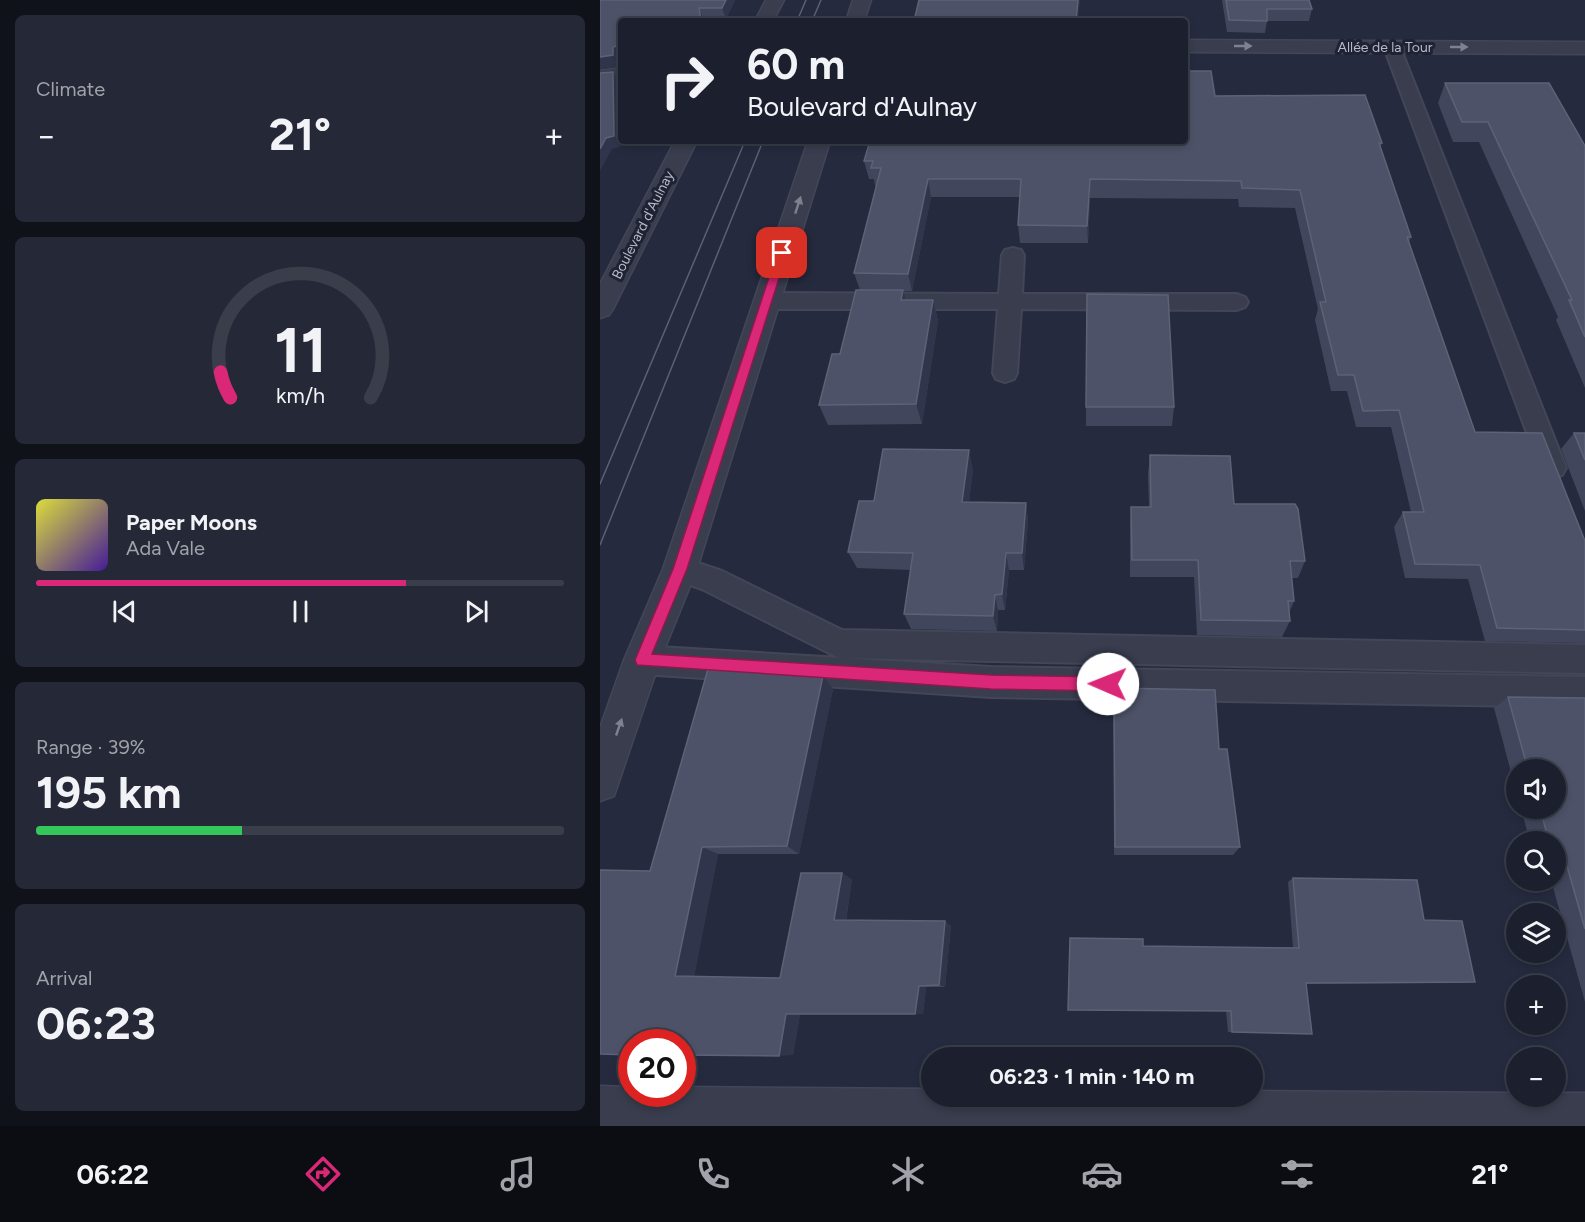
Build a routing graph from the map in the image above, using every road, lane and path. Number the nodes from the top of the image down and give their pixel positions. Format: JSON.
{"nodes":[{"id":1,"x":774,"y":0,"type":"edge"},
{"id":2,"x":862,"y":0,"type":"edge"},
{"id":3,"x":765,"y":18,"type":"edge"},
{"id":4,"x":856,"y":18,"type":"edge"},
{"id":5,"x":1188,"y":46,"type":"edge"},
{"id":6,"x":1392,"y":47,"type":"junction"},
{"id":7,"x":1585,"y":48,"type":"edge"},
{"id":8,"x":618,"y":74,"type":"edge"},
{"id":9,"x":600,"y":77,"type":"edge"},
{"id":10,"x":684,"y":144,"type":"edge"},
{"id":11,"x":818,"y":144,"type":"edge"},
{"id":12,"x":1013,"y":255,"type":"dead end"},
{"id":13,"x":766,"y":301,"type":"junction"},
{"id":14,"x":1010,"y":302,"type":"junction"},
{"id":15,"x":1237,"y":302,"type":"dead end"},
{"id":16,"x":600,"y":309,"type":"edge"},
{"id":17,"x":1005,"y":373,"type":"dead end"},
{"id":18,"x":1562,"y":490,"type":"edge"},
{"id":19,"x":680,"y":569,"type":"junction"},
{"id":20,"x":1585,"y":659,"type":"edge"},
{"id":21,"x":642,"y":660,"type":"junction"},
{"id":22,"x":1585,"y":692,"type":"edge"},
{"id":23,"x":600,"y":782,"type":"edge"},
{"id":24,"x":600,"y":1110,"type":"edge"},
{"id":25,"x":1585,"y":1117,"type":"edge"}],
"edges":[{"from":1,"to":3,"type":"street"},
{"from":2,"to":4,"type":"street"},
{"from":5,"to":6,"type":"street","name":"Allée de la Tour","one_way":true},
{"from":6,"to":7,"type":"street","name":"Allée de la Tour","one_way":true},
{"from":6,"to":18,"type":"lane"},
{"from":8,"to":9,"type":"street"},
{"from":10,"to":16,"type":"street","name":"Boulevard d'Aulnay"},
{"from":13,"to":11,"type":"street","one_way":true},
{"from":12,"to":14,"type":"lane"},
{"from":13,"to":14,"type":"lane"},
{"from":13,"to":19,"type":"street"},
{"from":14,"to":15,"type":"lane"},
{"from":14,"to":17,"type":"lane"},
{"from":19,"to":20,"type":"lane"},
{"from":19,"to":21,"type":"street"},
{"from":21,"to":22,"type":"lane"},
{"from":23,"to":21,"type":"street","one_way":true},
{"from":24,"to":25,"type":"street"}]}
